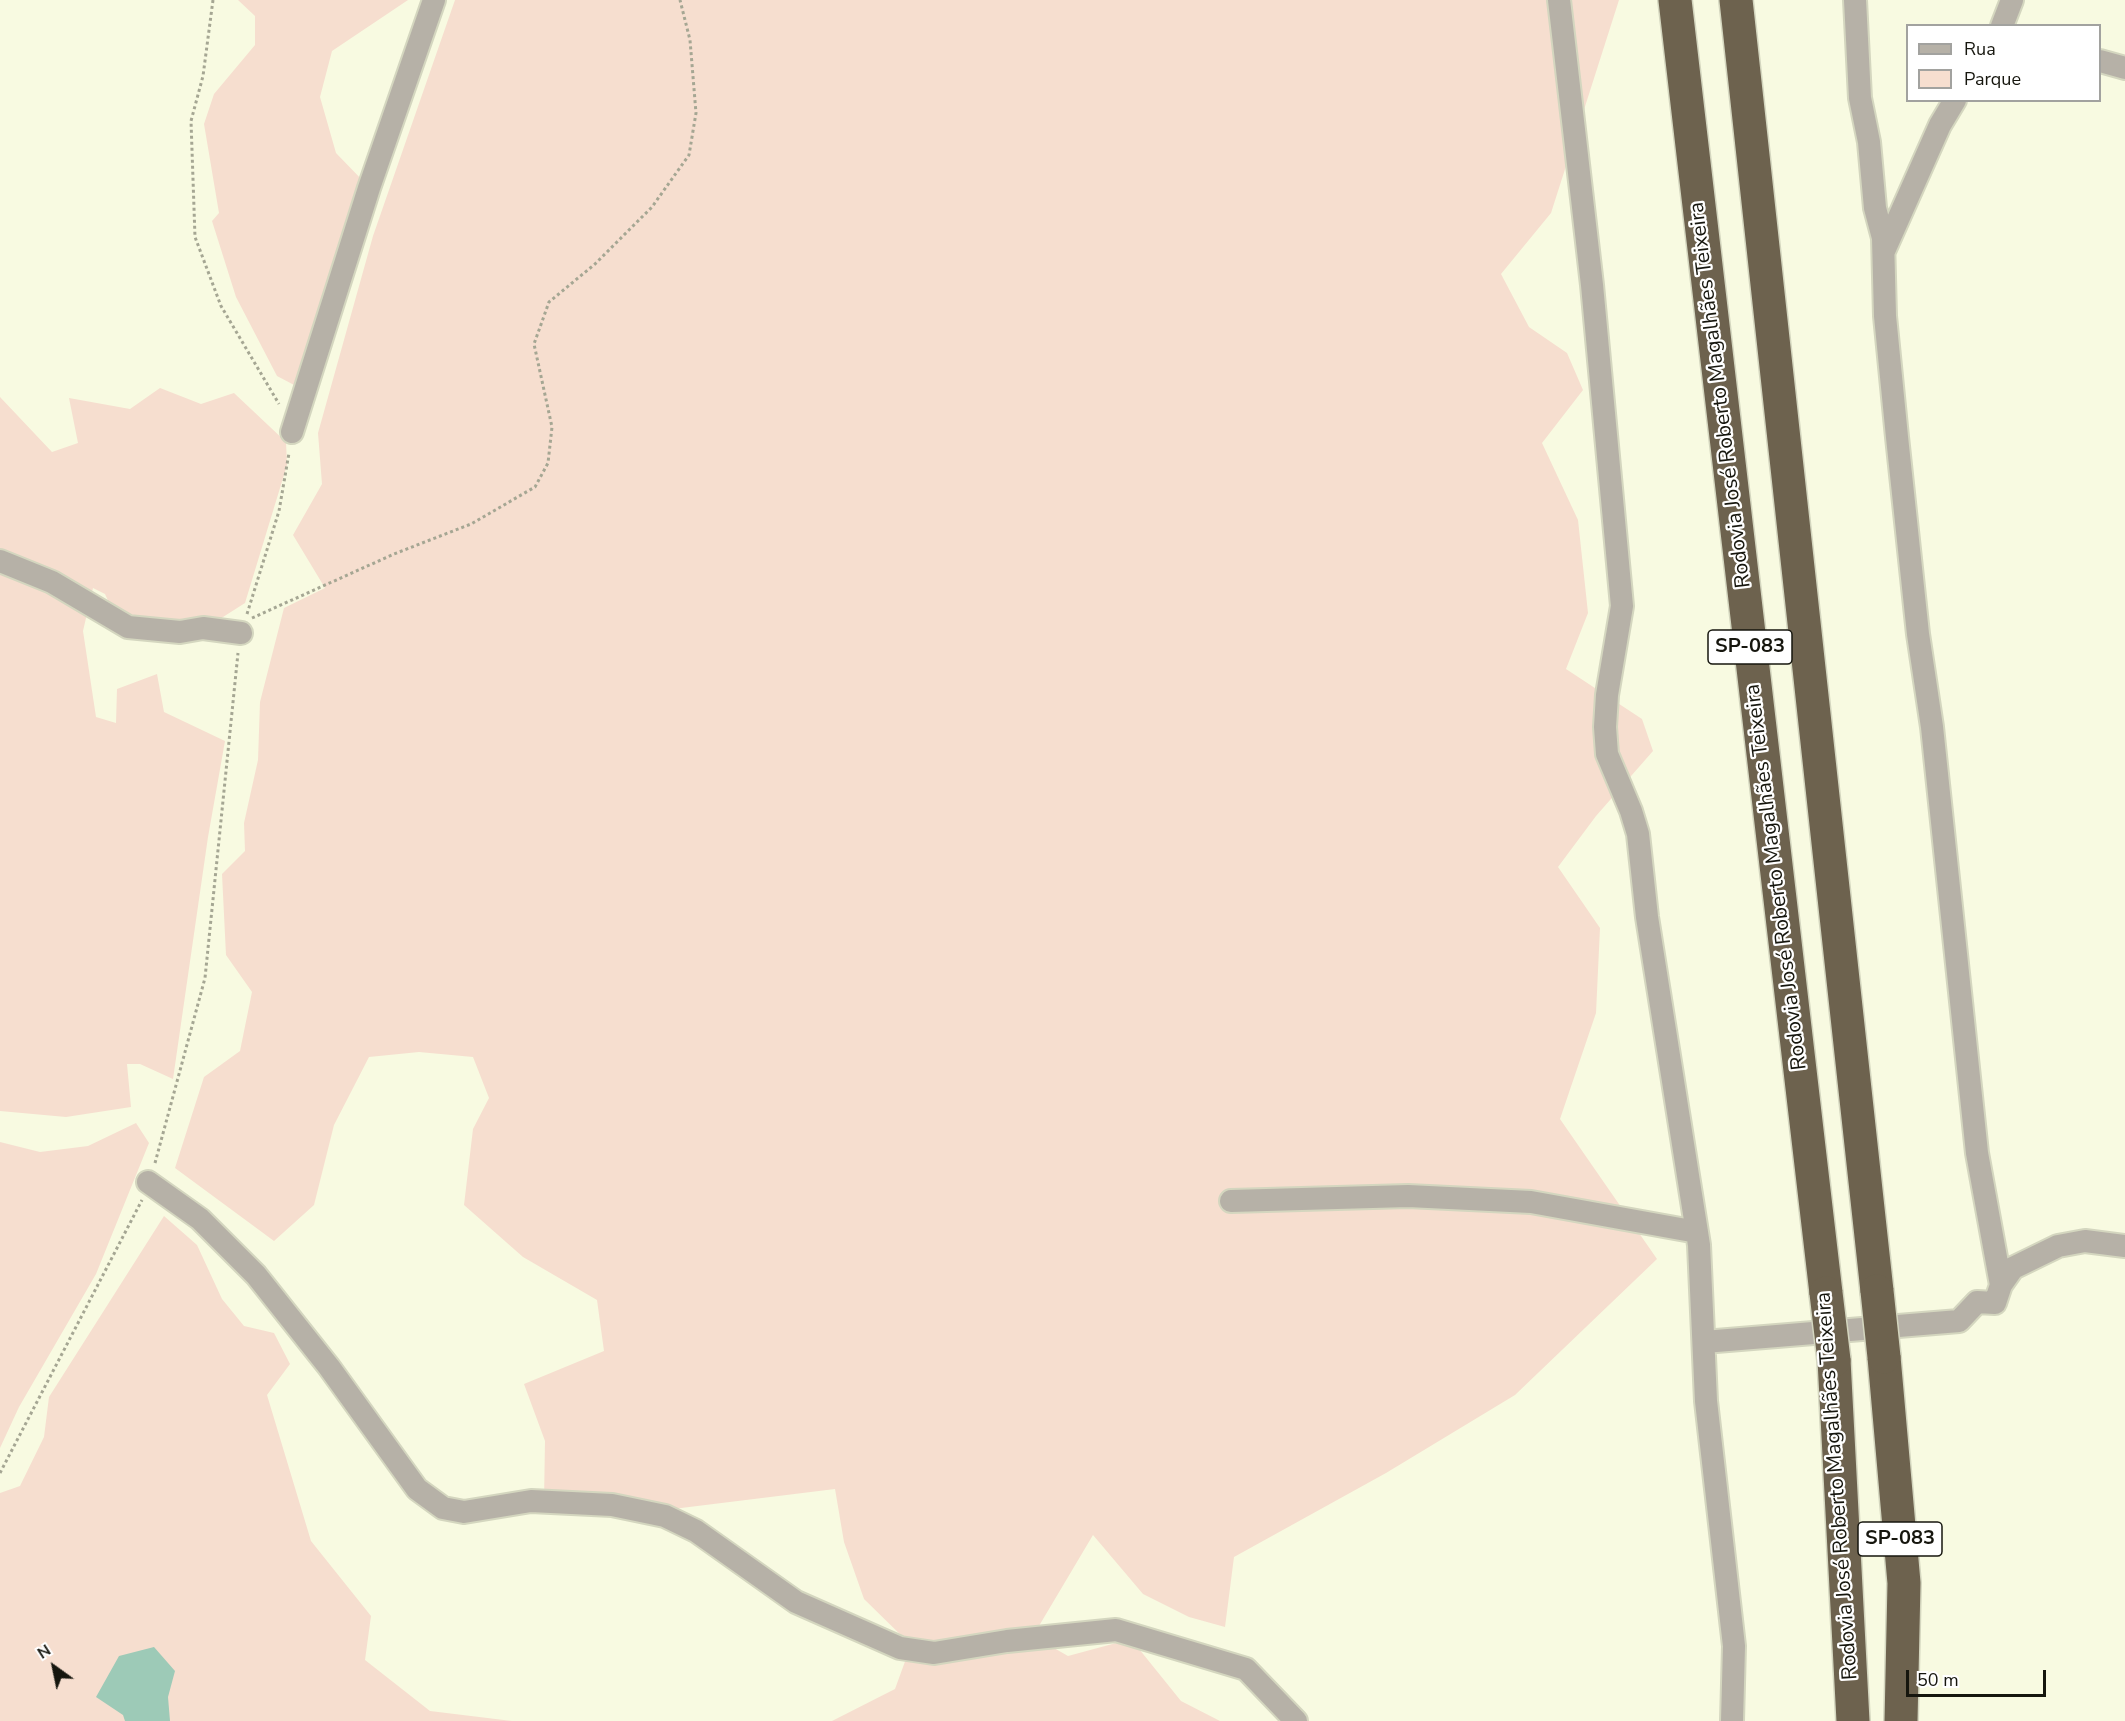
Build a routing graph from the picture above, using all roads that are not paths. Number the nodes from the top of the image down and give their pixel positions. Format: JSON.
{"nodes":[{"id":1,"x":434,"y":0,"type":"edge"},
{"id":2,"x":1559,"y":0,"type":"edge"},
{"id":3,"x":1675,"y":0,"type":"edge"},
{"id":4,"x":1737,"y":0,"type":"edge"},
{"id":5,"x":1855,"y":0,"type":"edge"},
{"id":6,"x":2012,"y":0,"type":"edge"},
{"id":7,"x":2003,"y":24,"type":"edge"},
{"id":8,"x":2101,"y":61,"type":"edge"},
{"id":9,"x":2125,"y":68,"type":"edge"},
{"id":10,"x":1954,"y":102,"type":"edge"},
{"id":11,"x":1884,"y":252,"type":"junction"},
{"id":12,"x":292,"y":432,"type":"road end"},
{"id":13,"x":0,"y":561,"type":"edge"},
{"id":14,"x":241,"y":633,"type":"road end"},
{"id":15,"x":148,"y":1182,"type":"road end"},
{"id":16,"x":1231,"y":1201,"type":"dead end"},
{"id":17,"x":1697,"y":1232,"type":"junction"},
{"id":18,"x":2125,"y":1246,"type":"edge"},
{"id":19,"x":2001,"y":1285,"type":"junction"},
{"id":20,"x":1704,"y":1342,"type":"junction"},
{"id":21,"x":1296,"y":1721,"type":"edge"},
{"id":22,"x":1732,"y":1721,"type":"edge"},
{"id":23,"x":1853,"y":1721,"type":"edge"},
{"id":24,"x":1901,"y":1721,"type":"edge"}],
"edges":[{"from":1,"to":12,"type":"street"},
{"from":2,"to":17,"type":"street"},
{"from":3,"to":23,"type":"highway","name":"Rodovia José Roberto Magalhães Teixeira","number":"SP-083","bridge":true},
{"from":4,"to":24,"type":"highway","number":"SP-083","bridge":true},
{"from":5,"to":11,"type":"street"},
{"from":6,"to":7,"type":"street"},
{"from":8,"to":9,"type":"street"},
{"from":10,"to":11,"type":"street"},
{"from":11,"to":19,"type":"street"},
{"from":13,"to":14,"type":"street"},
{"from":15,"to":21,"type":"street"},
{"from":16,"to":17,"type":"street"},
{"from":17,"to":20,"type":"street"},
{"from":18,"to":19,"type":"street"},
{"from":19,"to":20,"type":"street"},
{"from":20,"to":22,"type":"street"}]}
